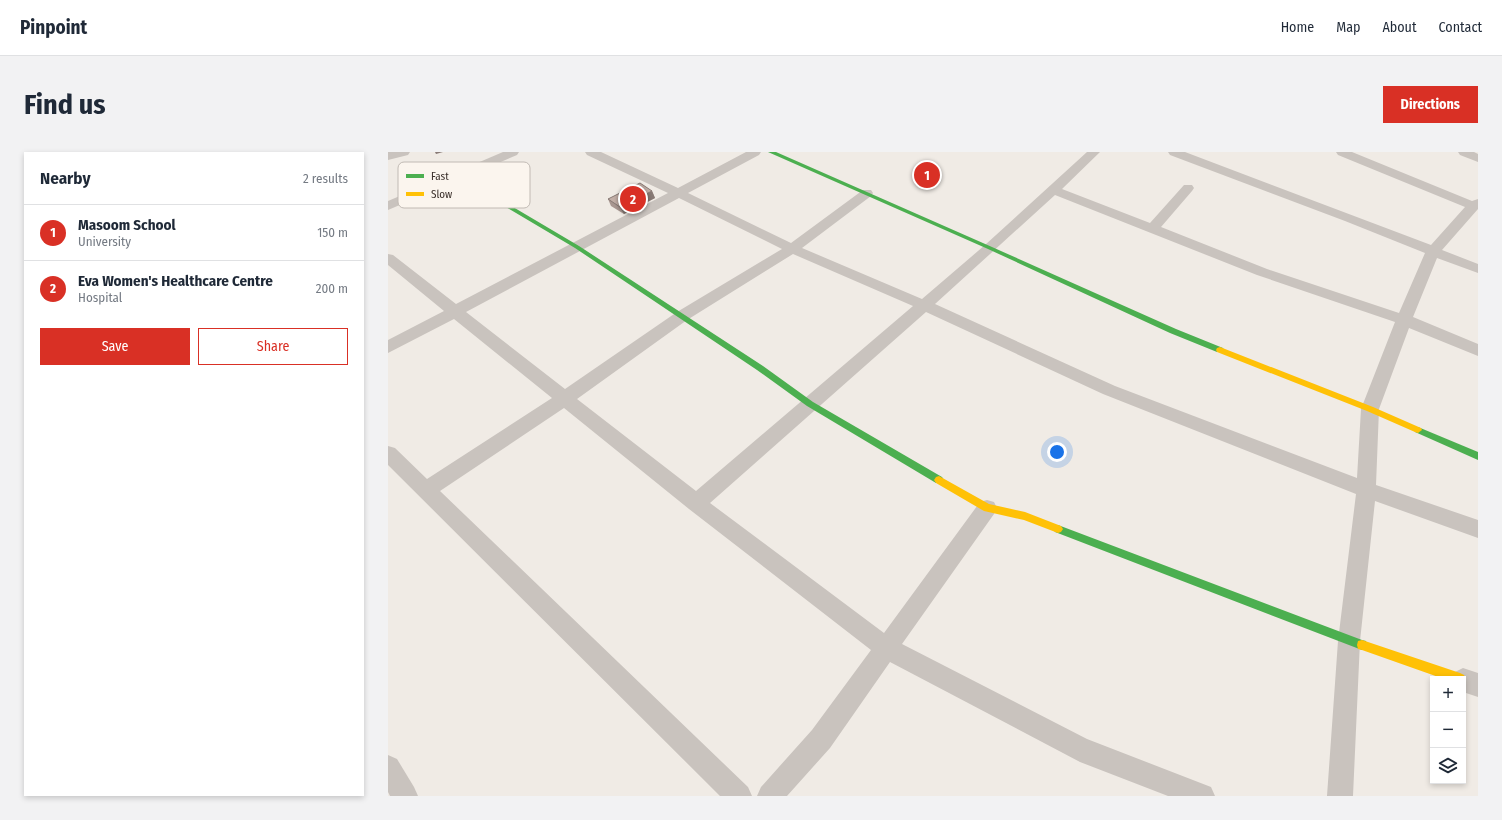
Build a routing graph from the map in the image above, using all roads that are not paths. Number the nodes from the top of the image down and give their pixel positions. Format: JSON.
{"nodes":[{"id":1,"x":404,"y":152,"type":"edge"},
{"id":2,"x":513,"y":152,"type":"edge"},
{"id":3,"x":591,"y":152,"type":"edge"},
{"id":4,"x":755,"y":152,"type":"edge"},
{"id":5,"x":771,"y":152,"type":"edge"},
{"id":6,"x":1174,"y":152,"type":"edge"},
{"id":7,"x":1342,"y":152,"type":"edge"},
{"id":8,"x":1464,"y":152,"type":"edge"},
{"id":9,"x":1091,"y":153,"type":"edge"},
{"id":10,"x":388,"y":156,"type":"edge"},
{"id":11,"x":1478,"y":158,"type":"edge"},
{"id":12,"x":490,"y":162,"type":"edge"},
{"id":13,"x":1188,"y":188,"type":"dead end"},
{"id":14,"x":1054,"y":190,"type":"junction"},
{"id":15,"x":679,"y":193,"type":"junction"},
{"id":16,"x":867,"y":193,"type":"junction"},
{"id":17,"x":398,"y":202,"type":"edge"},
{"id":18,"x":1476,"y":204,"type":"edge"},
{"id":19,"x":388,"y":206,"type":"edge"},
{"id":20,"x":511,"y":208,"type":"edge"},
{"id":21,"x":1152,"y":229,"type":"junction"},
{"id":22,"x":577,"y":247,"type":"junction"},
{"id":23,"x":990,"y":248,"type":"junction"},
{"id":24,"x":792,"y":249,"type":"junction"},
{"id":25,"x":1433,"y":251,"type":"junction"},
{"id":26,"x":388,"y":258,"type":"edge"},
{"id":27,"x":1478,"y":269,"type":"edge"},
{"id":28,"x":923,"y":306,"type":"junction"},
{"id":29,"x":454,"y":312,"type":"junction"},
{"id":30,"x":682,"y":316,"type":"junction"},
{"id":31,"x":1404,"y":320,"type":"junction"},
{"id":32,"x":388,"y":347,"type":"edge"},
{"id":33,"x":1478,"y":350,"type":"edge"},
{"id":34,"x":564,"y":399,"type":"junction"},
{"id":35,"x":810,"y":404,"type":"junction"},
{"id":36,"x":1370,"y":410,"type":"junction"},
{"id":37,"x":388,"y":453,"type":"edge"},
{"id":38,"x":1478,"y":456,"type":"edge"},
{"id":39,"x":426,"y":490,"type":"junction"},
{"id":40,"x":1366,"y":490,"type":"junction"},
{"id":41,"x":696,"y":503,"type":"junction"},
{"id":42,"x":987,"y":508,"type":"junction"},
{"id":43,"x":1478,"y":529,"type":"edge"},
{"id":44,"x":1349,"y":641,"type":"junction"},
{"id":45,"x":886,"y":648,"type":"junction"},
{"id":46,"x":1453,"y":676,"type":"edge"},
{"id":47,"x":1466,"y":680,"type":"edge"},
{"id":48,"x":1478,"y":685,"type":"edge"},
{"id":49,"x":388,"y":768,"type":"edge"},
{"id":50,"x":405,"y":796,"type":"edge"},
{"id":51,"x":739,"y":796,"type":"edge"},
{"id":52,"x":770,"y":796,"type":"edge"},
{"id":53,"x":1202,"y":796,"type":"edge"},
{"id":54,"x":1340,"y":796,"type":"edge"}],
"edges":[{"from":1,"to":10,"type":"street"},
{"from":2,"to":12,"type":"street"},
{"from":3,"to":15,"type":"street"},
{"from":4,"to":15,"type":"street"},
{"from":5,"to":16,"type":"street"},
{"from":6,"to":25,"type":"street"},
{"from":7,"to":18,"type":"street"},
{"from":8,"to":11,"type":"street"},
{"from":9,"to":14,"type":"street"},
{"from":13,"to":21,"type":"street"},
{"from":14,"to":21,"type":"street"},
{"from":14,"to":23,"type":"street"},
{"from":15,"to":22,"type":"street"},
{"from":15,"to":24,"type":"street"},
{"from":16,"to":23,"type":"street"},
{"from":16,"to":24,"type":"street"},
{"from":17,"to":19,"type":"street"},
{"from":18,"to":25,"type":"street"},
{"from":20,"to":22,"type":"street"},
{"from":21,"to":31,"type":"street"},
{"from":22,"to":29,"type":"street"},
{"from":22,"to":30,"type":"street"},
{"from":23,"to":28,"type":"street"},
{"from":23,"to":36,"type":"street"},
{"from":24,"to":28,"type":"street"},
{"from":24,"to":30,"type":"street"},
{"from":25,"to":27,"type":"street"},
{"from":25,"to":31,"type":"street"},
{"from":26,"to":29,"type":"street"},
{"from":28,"to":35,"type":"street"},
{"from":28,"to":40,"type":"street"},
{"from":29,"to":32,"type":"street"},
{"from":29,"to":34,"type":"street"},
{"from":30,"to":34,"type":"street"},
{"from":30,"to":35,"type":"street"},
{"from":31,"to":33,"type":"street"},
{"from":31,"to":36,"type":"street"},
{"from":34,"to":39,"type":"street"},
{"from":34,"to":41,"type":"street"},
{"from":35,"to":41,"type":"street"},
{"from":35,"to":42,"type":"street"},
{"from":36,"to":38,"type":"street"},
{"from":36,"to":40,"type":"street"},
{"from":37,"to":39,"type":"street"},
{"from":39,"to":51,"type":"street"},
{"from":40,"to":43,"type":"street"},
{"from":40,"to":44,"type":"street"},
{"from":41,"to":45,"type":"street"},
{"from":42,"to":44,"type":"street"},
{"from":42,"to":45,"type":"street"},
{"from":44,"to":46,"type":"street"},
{"from":44,"to":54,"type":"street"},
{"from":45,"to":52,"type":"street"},
{"from":45,"to":53,"type":"street"},
{"from":47,"to":48,"type":"street"},
{"from":49,"to":50,"type":"street"}]}
